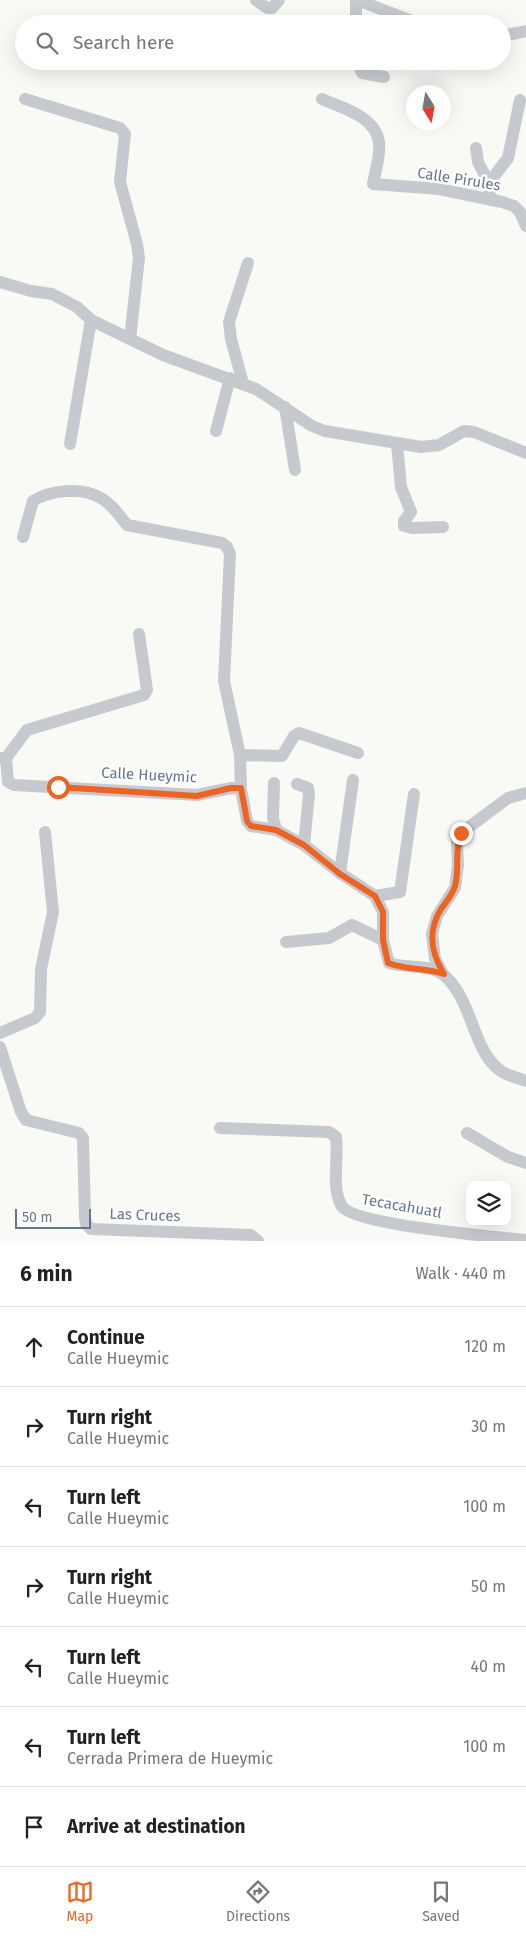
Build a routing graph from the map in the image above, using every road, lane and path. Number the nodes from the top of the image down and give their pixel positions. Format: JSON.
{"nodes":[{"id":1,"x":256,"y":0,"type":"edge"},
{"id":2,"x":279,"y":0,"type":"edge"},
{"id":3,"x":356,"y":0,"type":"edge"},
{"id":4,"x":356,"y":15,"type":"edge"},
{"id":5,"x":396,"y":15,"type":"edge"},
{"id":6,"x":526,"y":31,"type":"edge"},
{"id":7,"x":511,"y":34,"type":"edge"},
{"id":8,"x":361,"y":70,"type":"edge"},
{"id":9,"x":384,"y":77,"type":"dead end"},
{"id":10,"x":24,"y":99,"type":"dead end"},
{"id":11,"x":322,"y":100,"type":"dead end"},
{"id":12,"x":520,"y":100,"type":"dead end"},
{"id":13,"x":476,"y":148,"type":"dead end"},
{"id":14,"x":488,"y":183,"type":"junction"},
{"id":15,"x":491,"y":200,"type":"junction"},
{"id":16,"x":526,"y":226,"type":"edge"},
{"id":17,"x":248,"y":263,"type":"dead end"},
{"id":18,"x":0,"y":282,"type":"edge"},
{"id":19,"x":91,"y":320,"type":"junction"},
{"id":20,"x":130,"y":339,"type":"junction"},
{"id":21,"x":230,"y":378,"type":"junction"},
{"id":22,"x":243,"y":383,"type":"junction"},
{"id":23,"x":286,"y":407,"type":"junction"},
{"id":24,"x":216,"y":431,"type":"dead end"},
{"id":25,"x":70,"y":444,"type":"dead end"},
{"id":26,"x":398,"y":444,"type":"junction"},
{"id":27,"x":526,"y":452,"type":"edge"},
{"id":28,"x":295,"y":470,"type":"dead end"},
{"id":29,"x":443,"y":527,"type":"dead end"},
{"id":30,"x":23,"y":536,"type":"dead end"},
{"id":31,"x":139,"y":634,"type":"dead end"},
{"id":32,"x":358,"y":752,"type":"dead end"},
{"id":33,"x":240,"y":755,"type":"junction"},
{"id":34,"x":3,"y":758,"type":"edge"},
{"id":35,"x":353,"y":780,"type":"dead end"},
{"id":36,"x":274,"y":783,"type":"dead end"},
{"id":37,"x":297,"y":784,"type":"dead end"},
{"id":38,"x":241,"y":788,"type":"junction"},
{"id":39,"x":526,"y":793,"type":"edge"},
{"id":40,"x":414,"y":794,"type":"dead end"},
{"id":41,"x":276,"y":830,"type":"junction"},
{"id":42,"x":46,"y":832,"type":"dead end"},
{"id":43,"x":304,"y":845,"type":"junction"},
{"id":44,"x":340,"y":874,"type":"junction"},
{"id":45,"x":375,"y":896,"type":"junction"},
{"id":46,"x":383,"y":940,"type":"junction"},
{"id":47,"x":286,"y":942,"type":"dead end"},
{"id":48,"x":444,"y":974,"type":"junction"},
{"id":49,"x":0,"y":1033,"type":"edge"},
{"id":50,"x":0,"y":1047,"type":"edge"},
{"id":51,"x":526,"y":1081,"type":"edge"},
{"id":52,"x":220,"y":1128,"type":"dead end"},
{"id":53,"x":467,"y":1133,"type":"dead end"},
{"id":54,"x":526,"y":1164,"type":"edge"},
{"id":55,"x":526,"y":1240,"type":"edge"},
{"id":56,"x":258,"y":1241,"type":"edge"}],
"edges":[{"from":1,"to":2,"type":"street"},
{"from":3,"to":4,"type":"street"},
{"from":3,"to":5,"type":"street"},
{"from":6,"to":7,"type":"street"},
{"from":8,"to":9,"type":"street"},
{"from":10,"to":20,"type":"street"},
{"from":11,"to":15,"type":"street","name":"Calle Pirules"},
{"from":12,"to":14,"type":"street"},
{"from":13,"to":14,"type":"street"},
{"from":14,"to":15,"type":"street"},
{"from":15,"to":16,"type":"street","name":"Calle Pirules"},
{"from":17,"to":22,"type":"street"},
{"from":18,"to":19,"type":"street"},
{"from":19,"to":20,"type":"street"},
{"from":19,"to":25,"type":"street"},
{"from":20,"to":21,"type":"street"},
{"from":21,"to":22,"type":"street"},
{"from":21,"to":24,"type":"street"},
{"from":22,"to":23,"type":"street"},
{"from":23,"to":26,"type":"street"},
{"from":23,"to":28,"type":"street"},
{"from":26,"to":27,"type":"street"},
{"from":26,"to":29,"type":"street"},
{"from":30,"to":33,"type":"street"},
{"from":31,"to":34,"type":"street"},
{"from":32,"to":33,"type":"street"},
{"from":33,"to":38,"type":"street"},
{"from":34,"to":38,"type":"street","name":"Calle Hueymic"},
{"from":35,"to":44,"type":"street"},
{"from":36,"to":41,"type":"street"},
{"from":37,"to":43,"type":"street"},
{"from":38,"to":41,"type":"street"},
{"from":39,"to":48,"type":"street"},
{"from":40,"to":45,"type":"street"},
{"from":41,"to":43,"type":"street"},
{"from":42,"to":49,"type":"street"},
{"from":43,"to":44,"type":"street"},
{"from":44,"to":45,"type":"street"},
{"from":45,"to":46,"type":"street"},
{"from":46,"to":47,"type":"street"},
{"from":46,"to":48,"type":"street"},
{"from":48,"to":51,"type":"street"},
{"from":50,"to":56,"type":"street","name":"Las Cruces"},
{"from":52,"to":55,"type":"street","name":"Tecacahuatl"},
{"from":53,"to":54,"type":"street"}]}
